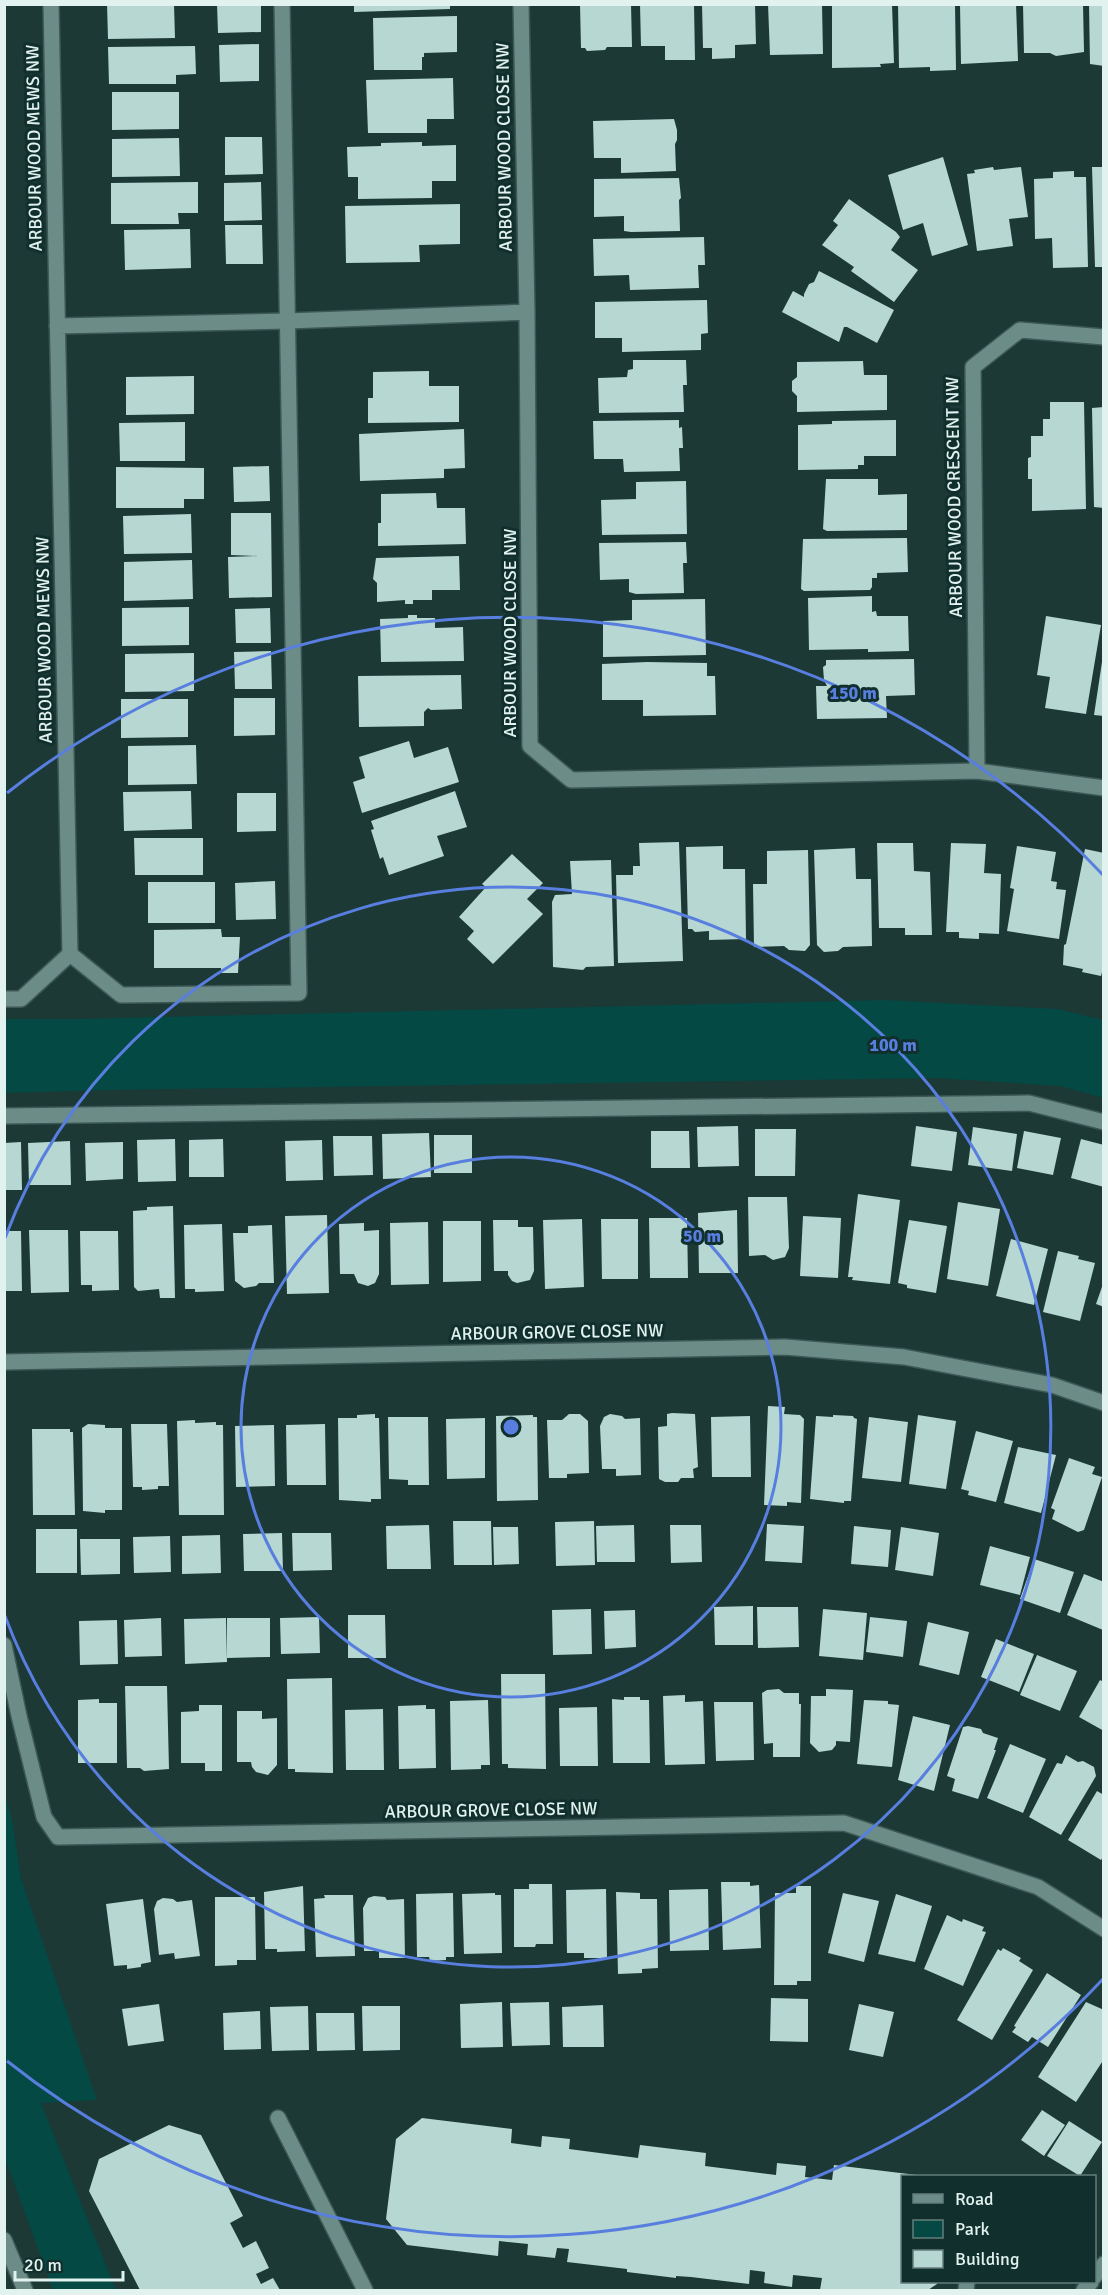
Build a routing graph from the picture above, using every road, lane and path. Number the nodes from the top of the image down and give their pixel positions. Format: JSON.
{"nodes":[{"id":1,"x":51,"y":4,"type":"edge"},
{"id":2,"x":282,"y":4,"type":"edge"},
{"id":3,"x":521,"y":4,"type":"edge"},
{"id":4,"x":527,"y":312,"type":"junction"},
{"id":5,"x":287,"y":321,"type":"junction"},
{"id":6,"x":57,"y":326,"type":"junction"},
{"id":7,"x":1104,"y":337,"type":"edge"},
{"id":8,"x":977,"y":771,"type":"junction"},
{"id":9,"x":1104,"y":788,"type":"edge"},
{"id":10,"x":70,"y":954,"type":"junction"},
{"id":11,"x":4,"y":999,"type":"edge"},
{"id":12,"x":4,"y":1116,"type":"edge"},
{"id":13,"x":1104,"y":1122,"type":"edge"},
{"id":14,"x":4,"y":1362,"type":"edge"},
{"id":15,"x":1104,"y":1403,"type":"edge"},
{"id":16,"x":4,"y":1645,"type":"edge"},
{"id":17,"x":1104,"y":1929,"type":"edge"},
{"id":18,"x":278,"y":2118,"type":"dead end"},
{"id":19,"x":4,"y":2240,"type":"edge"},
{"id":20,"x":25,"y":2290,"type":"edge"},
{"id":21,"x":364,"y":2290,"type":"edge"}],
"edges":[{"from":1,"to":6,"type":"street","name":"ARBOUR WOOD MEWS NW"},
{"from":2,"to":5,"type":"street"},
{"from":3,"to":4,"type":"street","name":"ARBOUR WOOD CLOSE NW"},
{"from":4,"to":5,"type":"street"},
{"from":4,"to":8,"type":"street","name":"ARBOUR WOOD CLOSE NW"},
{"from":5,"to":6,"type":"street"},
{"from":5,"to":10,"type":"street"},
{"from":6,"to":10,"type":"street","name":"ARBOUR WOOD MEWS NW"},
{"from":7,"to":8,"type":"street","name":"ARBOUR WOOD CRESCENT NW"},
{"from":8,"to":9,"type":"street","name":"ARBOUR WOOD CLOSE NW"},
{"from":10,"to":11,"type":"street"},
{"from":12,"to":13,"type":"street"},
{"from":14,"to":15,"type":"street","name":"ARBOUR GROVE CLOSE NW"},
{"from":16,"to":17,"type":"street","name":"ARBOUR GROVE CLOSE NW"},
{"from":18,"to":21,"type":"street"},
{"from":19,"to":20,"type":"street"}]}
